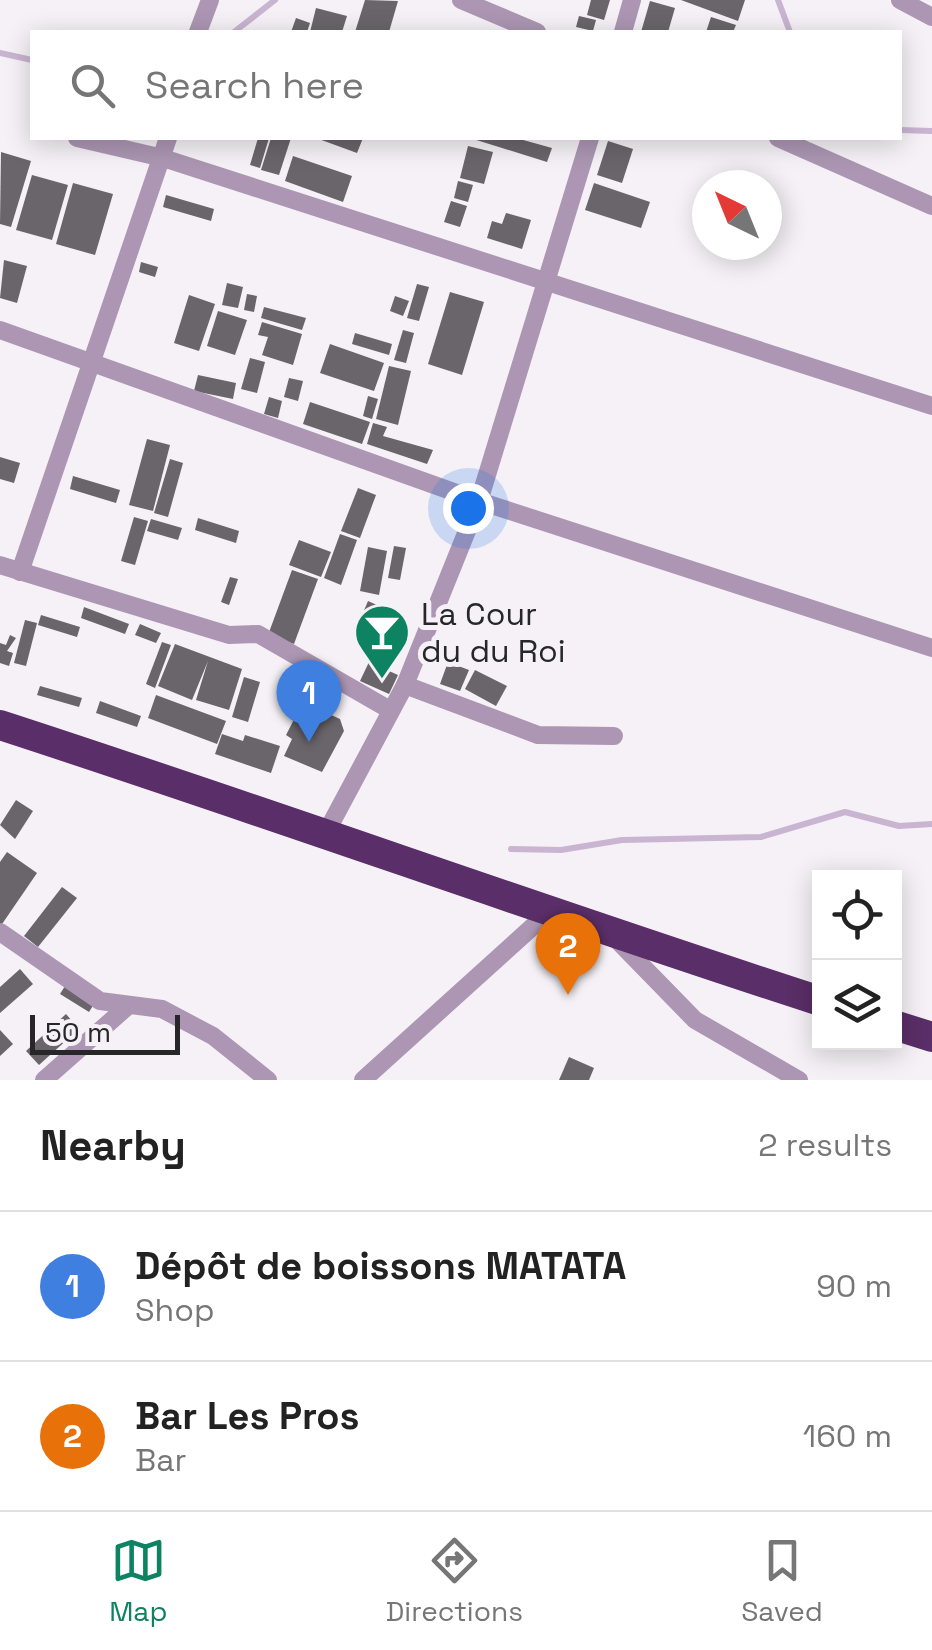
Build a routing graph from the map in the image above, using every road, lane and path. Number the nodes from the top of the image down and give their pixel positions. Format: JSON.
{"nodes":[{"id":1,"x":210,"y":0,"type":"edge"},
{"id":2,"x":460,"y":0,"type":"edge"},
{"id":3,"x":632,"y":0,"type":"edge"},
{"id":4,"x":900,"y":0,"type":"edge"},
{"id":5,"x":932,"y":17,"type":"edge"},
{"id":6,"x":199,"y":30,"type":"edge"},
{"id":7,"x":532,"y":30,"type":"edge"},
{"id":8,"x":624,"y":30,"type":"edge"},
{"id":9,"x":86,"y":140,"type":"edge"},
{"id":10,"x":168,"y":140,"type":"edge"},
{"id":11,"x":589,"y":140,"type":"edge"},
{"id":12,"x":783,"y":140,"type":"edge"},
{"id":13,"x":163,"y":158,"type":"junction"},
{"id":14,"x":932,"y":206,"type":"edge"},
{"id":15,"x":545,"y":279,"type":"junction"},
{"id":16,"x":0,"y":330,"type":"edge"},
{"id":17,"x":93,"y":363,"type":"junction"},
{"id":18,"x":932,"y":406,"type":"edge"},
{"id":19,"x":479,"y":501,"type":"junction"},
{"id":20,"x":0,"y":565,"type":"edge"},
{"id":21,"x":20,"y":572,"type":"junction"},
{"id":22,"x":932,"y":648,"type":"edge"},
{"id":23,"x":406,"y":685,"type":"junction"},
{"id":24,"x":390,"y":710,"type":"junction"},
{"id":25,"x":0,"y":725,"type":"edge"},
{"id":26,"x":614,"y":736,"type":"dead end"},
{"id":27,"x":327,"y":831,"type":"junction"},
{"id":28,"x":551,"y":910,"type":"junction"},
{"id":29,"x":0,"y":932,"type":"edge"},
{"id":30,"x":610,"y":933,"type":"junction"},
{"id":31,"x":812,"y":998,"type":"edge"},
{"id":32,"x":129,"y":1004,"type":"junction"},
{"id":33,"x":902,"y":1028,"type":"edge"},
{"id":34,"x":932,"y":1037,"type":"edge"},
{"id":35,"x":44,"y":1080,"type":"edge"},
{"id":36,"x":268,"y":1080,"type":"edge"},
{"id":37,"x":362,"y":1080,"type":"edge"},
{"id":38,"x":799,"y":1080,"type":"edge"}],
"edges":[{"from":1,"to":6,"type":"street"},
{"from":2,"to":7,"type":"street"},
{"from":3,"to":8,"type":"street"},
{"from":4,"to":5,"type":"street"},
{"from":9,"to":13,"type":"street"},
{"from":10,"to":13,"type":"street"},
{"from":11,"to":15,"type":"street"},
{"from":12,"to":14,"type":"street"},
{"from":13,"to":15,"type":"street"},
{"from":13,"to":17,"type":"street"},
{"from":15,"to":18,"type":"street"},
{"from":15,"to":19,"type":"street"},
{"from":16,"to":17,"type":"street"},
{"from":17,"to":19,"type":"street"},
{"from":17,"to":21,"type":"street"},
{"from":19,"to":22,"type":"street"},
{"from":19,"to":23,"type":"street"},
{"from":20,"to":21,"type":"street"},
{"from":21,"to":24,"type":"street"},
{"from":23,"to":24,"type":"street"},
{"from":23,"to":26,"type":"street"},
{"from":24,"to":27,"type":"street"},
{"from":25,"to":27,"type":"highway"},
{"from":27,"to":28,"type":"highway"},
{"from":28,"to":30,"type":"highway"},
{"from":28,"to":37,"type":"street"},
{"from":29,"to":32,"type":"street"},
{"from":30,"to":31,"type":"highway"},
{"from":30,"to":38,"type":"street"},
{"from":32,"to":35,"type":"street"},
{"from":32,"to":36,"type":"street"},
{"from":33,"to":34,"type":"highway"}]}
